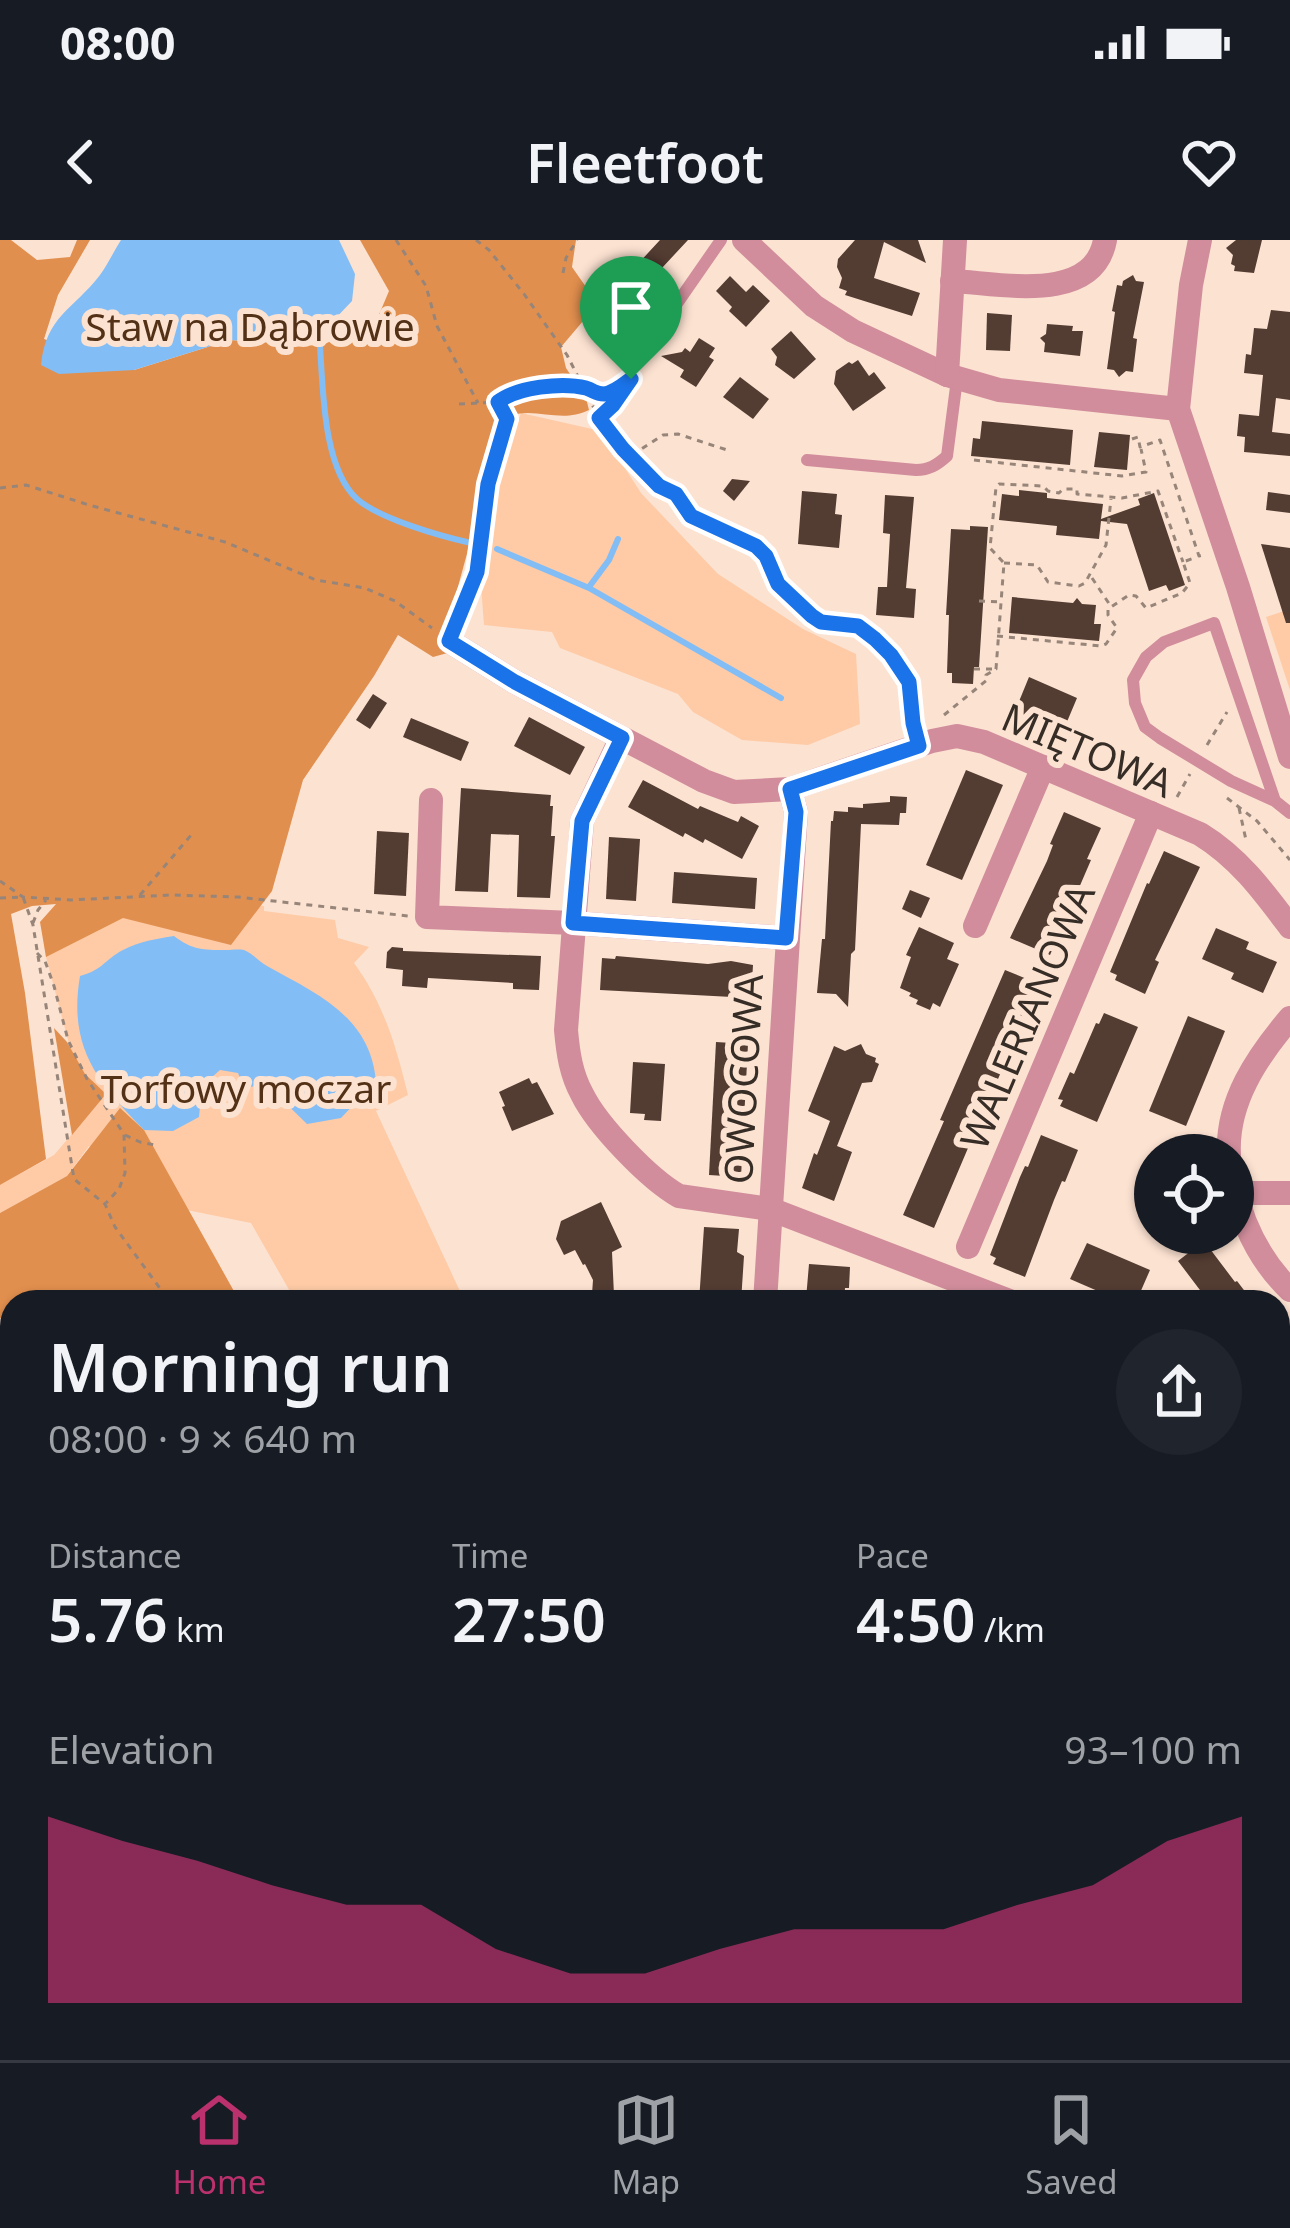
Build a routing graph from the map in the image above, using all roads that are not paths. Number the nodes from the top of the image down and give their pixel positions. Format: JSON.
{"nodes":[{"id":1,"x":721,"y":240,"type":"edge"},
{"id":2,"x":744,"y":240,"type":"edge"},
{"id":3,"x":955,"y":240,"type":"edge"},
{"id":4,"x":1105,"y":240,"type":"edge"},
{"id":5,"x":1200,"y":240,"type":"edge"},
{"id":6,"x":952,"y":281,"type":"junction"},
{"id":7,"x":662,"y":325,"type":"road end"},
{"id":8,"x":952,"y":377,"type":"junction"},
{"id":9,"x":1178,"y":409,"type":"junction"},
{"id":10,"x":807,"y":460,"type":"dead end"},
{"id":11,"x":449,"y":641,"type":"road end"},
{"id":12,"x":622,"y":738,"type":"junction"},
{"id":13,"x":1290,"y":757,"type":"edge"},
{"id":14,"x":1043,"y":767,"type":"junction"},
{"id":15,"x":790,"y":789,"type":"junction"},
{"id":16,"x":430,"y":800,"type":"dead end"},
{"id":17,"x":1275,"y":801,"type":"junction"},
{"id":18,"x":1290,"y":813,"type":"edge"},
{"id":19,"x":1158,"y":817,"type":"junction"},
{"id":20,"x":573,"y":923,"type":"junction"},
{"id":21,"x":975,"y":926,"type":"dead end"},
{"id":22,"x":1290,"y":927,"type":"edge"},
{"id":23,"x":786,"y":938,"type":"junction"},
{"id":24,"x":1290,"y":1018,"type":"edge"},
{"id":25,"x":1231,"y":1134,"type":"edge"},
{"id":26,"x":1254,"y":1189,"type":"edge"},
{"id":27,"x":1290,"y":1193,"type":"edge"},
{"id":28,"x":770,"y":1209,"type":"junction"},
{"id":29,"x":1254,"y":1245,"type":"edge"},
{"id":30,"x":968,"y":1247,"type":"dead end"},
{"id":31,"x":766,"y":1290,"type":"edge"},
{"id":32,"x":981,"y":1290,"type":"edge"},
{"id":33,"x":1290,"y":1290,"type":"edge"}],
"edges":[{"from":1,"to":7,"type":"lane"},
{"from":2,"to":8,"type":"street"},
{"from":3,"to":6,"type":"street"},
{"from":4,"to":6,"type":"street"},
{"from":5,"to":9,"type":"street"},
{"from":6,"to":8,"type":"street"},
{"from":8,"to":9,"type":"street"},
{"from":8,"to":10,"type":"lane"},
{"from":9,"to":13,"type":"street"},
{"from":11,"to":12,"type":"street","name":"MIĘTOWA"},
{"from":12,"to":15,"type":"street","name":"MIĘTOWA"},
{"from":12,"to":20,"type":"street"},
{"from":14,"to":15,"type":"street","name":"MIĘTOWA"},
{"from":14,"to":19,"type":"street","name":"MIĘTOWA"},
{"from":14,"to":21,"type":"street"},
{"from":15,"to":23,"type":"street","name":"OWOCOWA"},
{"from":16,"to":20,"type":"street"},
{"from":17,"to":17,"type":"lane"},
{"from":17,"to":18,"type":"lane"},
{"from":19,"to":22,"type":"street","name":"MIĘTOWA"},
{"from":19,"to":30,"type":"street","name":"WALERIANOWA"},
{"from":20,"to":23,"type":"street"},
{"from":20,"to":28,"type":"street"},
{"from":23,"to":28,"type":"street","name":"OWOCOWA"},
{"from":24,"to":25,"type":"street"},
{"from":26,"to":27,"type":"street"},
{"from":28,"to":31,"type":"street","name":"OWOCOWA"},
{"from":28,"to":32,"type":"street"},
{"from":29,"to":33,"type":"street"}]}
